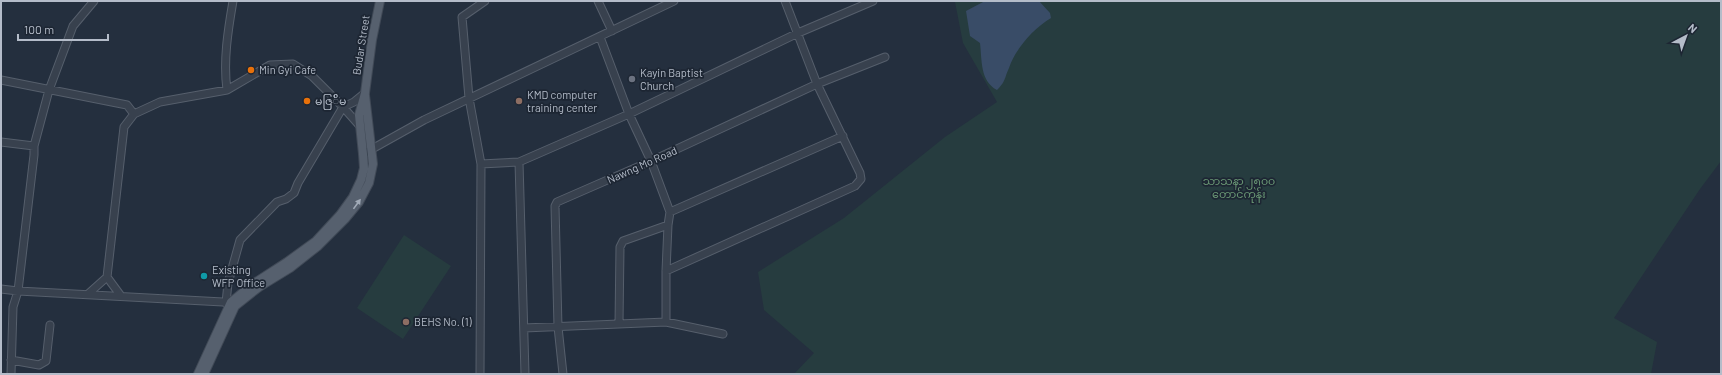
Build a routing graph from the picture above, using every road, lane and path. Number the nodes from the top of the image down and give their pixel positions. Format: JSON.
{"nodes":[{"id":1,"x":94,"y":1,"type":"edge"},
{"id":2,"x":233,"y":1,"type":"edge"},
{"id":3,"x":380,"y":1,"type":"edge"},
{"id":4,"x":485,"y":1,"type":"edge"},
{"id":5,"x":598,"y":1,"type":"edge"},
{"id":6,"x":674,"y":1,"type":"edge"},
{"id":7,"x":785,"y":1,"type":"edge"},
{"id":8,"x":873,"y":1,"type":"edge"},
{"id":9,"x":612,"y":31,"type":"junction"},
{"id":10,"x":798,"y":33,"type":"junction"},
{"id":11,"x":600,"y":37,"type":"junction"},
{"id":12,"x":885,"y":57,"type":"dead end"},
{"id":13,"x":1,"y":80,"type":"edge"},
{"id":14,"x":817,"y":84,"type":"junction"},
{"id":15,"x":49,"y":90,"type":"junction"},
{"id":16,"x":228,"y":90,"type":"junction"},
{"id":17,"x":365,"y":93,"type":"junction"},
{"id":18,"x":469,"y":98,"type":"junction"},
{"id":19,"x":344,"y":107,"type":"junction"},
{"id":20,"x":134,"y":114,"type":"junction"},
{"id":21,"x":629,"y":114,"type":"junction"},
{"id":22,"x":359,"y":125,"type":"junction"},
{"id":23,"x":843,"y":136,"type":"junction"},
{"id":24,"x":1,"y":142,"type":"edge"},
{"id":25,"x":34,"y":146,"type":"junction"},
{"id":26,"x":367,"y":152,"type":"junction"},
{"id":27,"x":651,"y":161,"type":"junction"},
{"id":28,"x":519,"y":162,"type":"junction"},
{"id":29,"x":481,"y":164,"type":"junction"},
{"id":30,"x":670,"y":212,"type":"junction"},
{"id":31,"x":668,"y":224,"type":"junction"},
{"id":32,"x":666,"y":271,"type":"junction"},
{"id":33,"x":107,"y":277,"type":"junction"},
{"id":34,"x":1,"y":289,"type":"edge"},
{"id":35,"x":18,"y":291,"type":"junction"},
{"id":36,"x":88,"y":294,"type":"junction"},
{"id":37,"x":121,"y":296,"type":"junction"},
{"id":38,"x":230,"y":304,"type":"junction"},
{"id":39,"x":666,"y":322,"type":"junction"},
{"id":40,"x":619,"y":324,"type":"junction"},
{"id":41,"x":50,"y":325,"type":"dead end"},
{"id":42,"x":558,"y":327,"type":"junction"},
{"id":43,"x":524,"y":328,"type":"junction"},
{"id":44,"x":723,"y":334,"type":"dead end"},
{"id":45,"x":11,"y":360,"type":"junction"},
{"id":46,"x":11,"y":374,"type":"edge"},
{"id":47,"x":198,"y":374,"type":"edge"},
{"id":48,"x":204,"y":374,"type":"edge"},
{"id":49,"x":480,"y":374,"type":"edge"},
{"id":50,"x":525,"y":374,"type":"edge"},
{"id":51,"x":563,"y":374,"type":"edge"}],
"edges":[{"from":1,"to":15,"type":"street"},
{"from":2,"to":16,"type":"street"},
{"from":3,"to":17,"type":"main road","name":"Budar Street"},
{"from":4,"to":18,"type":"street"},
{"from":5,"to":9,"type":"street"},
{"from":6,"to":9,"type":"street"},
{"from":7,"to":10,"type":"street"},
{"from":8,"to":10,"type":"street"},
{"from":9,"to":11,"type":"street"},
{"from":10,"to":14,"type":"street"},
{"from":10,"to":21,"type":"street"},
{"from":11,"to":18,"type":"street"},
{"from":11,"to":21,"type":"street"},
{"from":12,"to":14,"type":"street","name":"Nawng Mo Road"},
{"from":13,"to":15,"type":"street"},
{"from":14,"to":23,"type":"street"},
{"from":14,"to":27,"type":"street","name":"Nawng Mo Road"},
{"from":15,"to":20,"type":"street"},
{"from":15,"to":25,"type":"street"},
{"from":16,"to":19,"type":"street"},
{"from":16,"to":20,"type":"street"},
{"from":17,"to":19,"type":"street"},
{"from":17,"to":22,"type":"main road"},
{"from":17,"to":26,"type":"main road"},
{"from":18,"to":26,"type":"street"},
{"from":18,"to":29,"type":"street"},
{"from":19,"to":22,"type":"street"},
{"from":19,"to":38,"type":"street"},
{"from":20,"to":33,"type":"street"},
{"from":21,"to":27,"type":"street"},
{"from":21,"to":28,"type":"street"},
{"from":22,"to":26,"type":"main road"},
{"from":23,"to":30,"type":"street"},
{"from":23,"to":32,"type":"street"},
{"from":24,"to":25,"type":"street"},
{"from":25,"to":35,"type":"street"},
{"from":26,"to":38,"type":"main road"},
{"from":27,"to":30,"type":"street"},
{"from":27,"to":42,"type":"street","name":"Nawng Mo Road"},
{"from":28,"to":29,"type":"street"},
{"from":28,"to":43,"type":"street"},
{"from":29,"to":49,"type":"street"},
{"from":30,"to":31,"type":"street"},
{"from":31,"to":32,"type":"street"},
{"from":31,"to":40,"type":"street"},
{"from":32,"to":39,"type":"street"},
{"from":33,"to":36,"type":"street"},
{"from":33,"to":37,"type":"street"},
{"from":34,"to":35,"type":"street"},
{"from":35,"to":36,"type":"street"},
{"from":35,"to":45,"type":"street"},
{"from":36,"to":37,"type":"street"},
{"from":37,"to":38,"type":"street"},
{"from":38,"to":47,"type":"main road"},
{"from":38,"to":48,"type":"main road"},
{"from":39,"to":40,"type":"street"},
{"from":39,"to":44,"type":"street"},
{"from":40,"to":42,"type":"street"},
{"from":41,"to":45,"type":"street"},
{"from":42,"to":43,"type":"street"},
{"from":42,"to":51,"type":"street","name":"Nawng Mo Road"},
{"from":43,"to":50,"type":"street"},
{"from":45,"to":46,"type":"street"}]}
